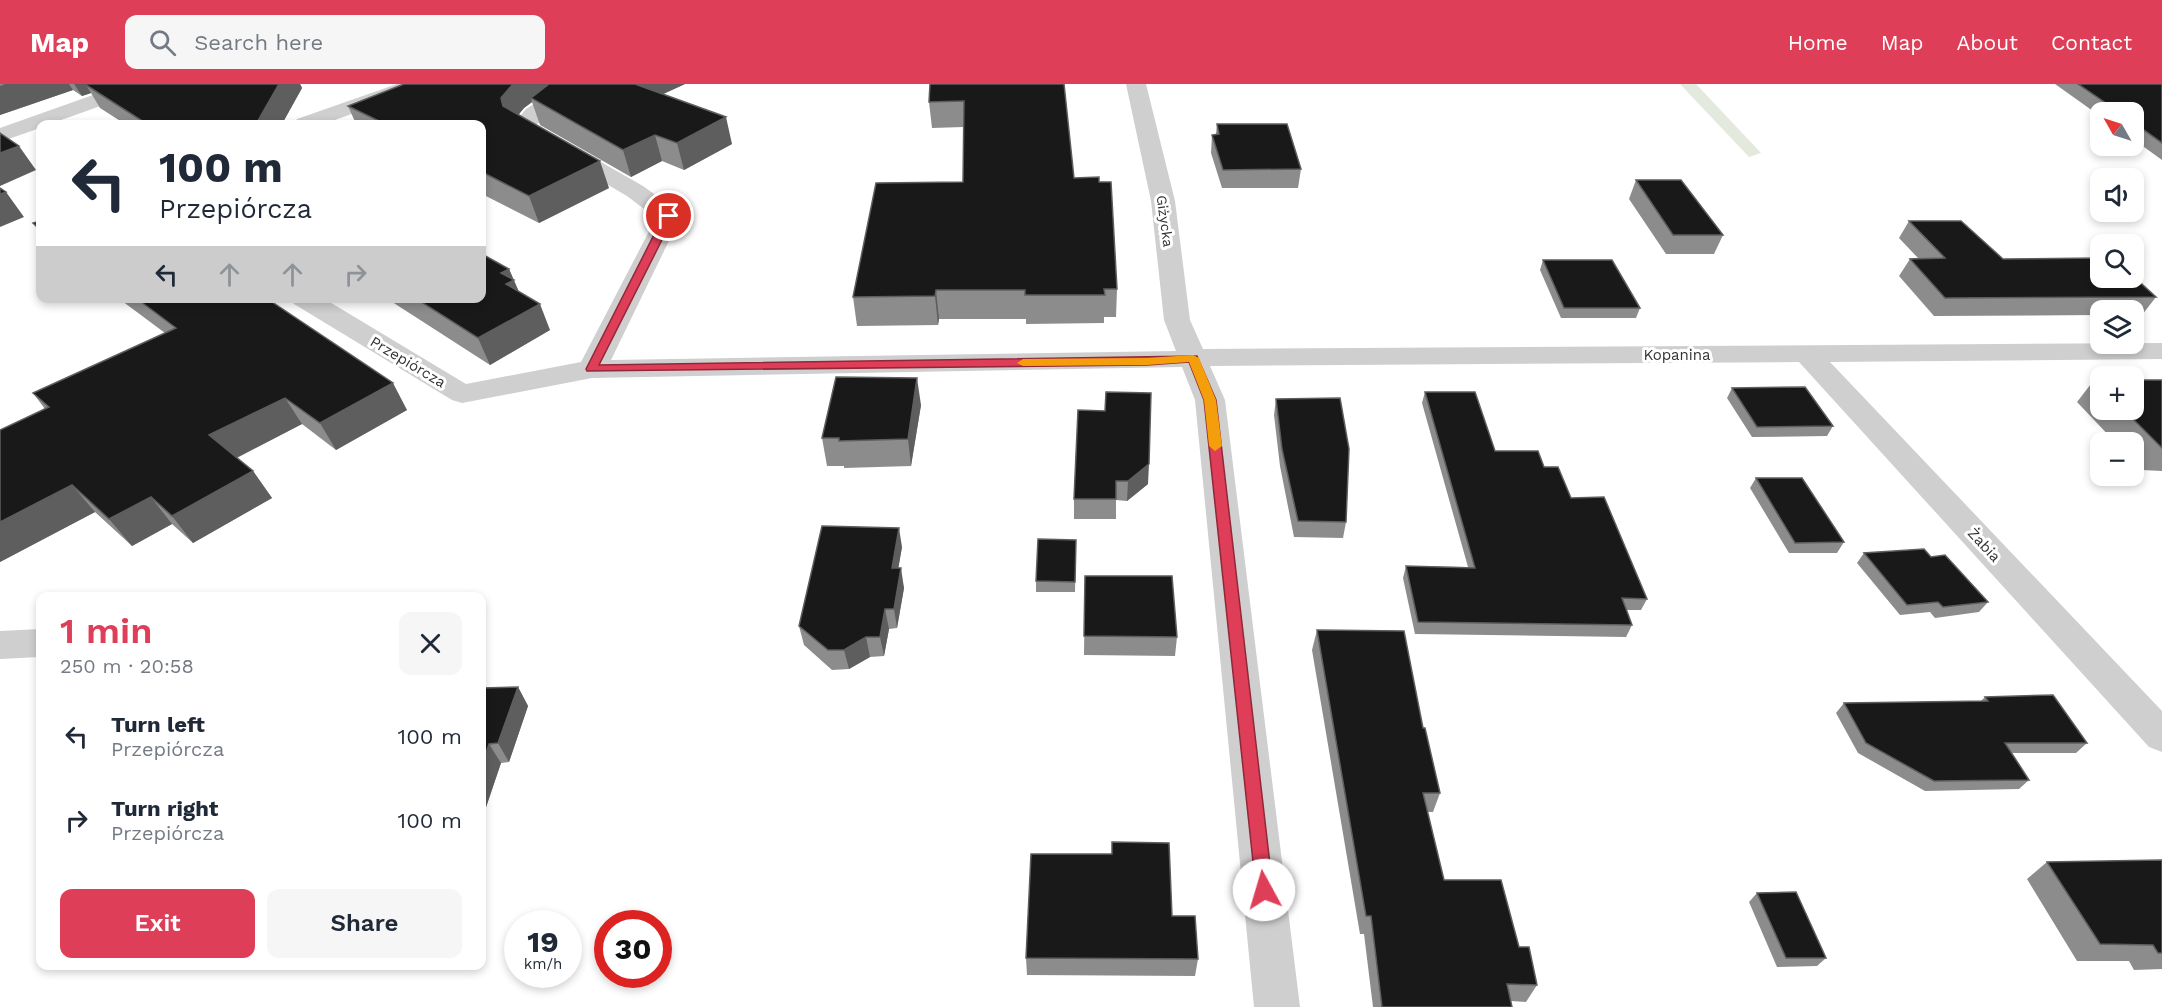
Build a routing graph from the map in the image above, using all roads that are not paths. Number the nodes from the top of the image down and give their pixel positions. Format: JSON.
{"nodes":[{"id":1,"x":144,"y":84,"type":"edge"},
{"id":2,"x":416,"y":84,"type":"edge"},
{"id":3,"x":1136,"y":84,"type":"edge"},
{"id":4,"x":1148,"y":84,"type":"edge"},
{"id":5,"x":569,"y":86,"type":"edge"},
{"id":6,"x":117,"y":88,"type":"edge"},
{"id":7,"x":38,"y":120,"type":"edge"},
{"id":8,"x":316,"y":120,"type":"edge"},
{"id":9,"x":36,"y":121,"type":"edge"},
{"id":10,"x":21,"y":127,"type":"junction"},
{"id":11,"x":0,"y":135,"type":"edge"},
{"id":12,"x":36,"y":136,"type":"edge"},
{"id":13,"x":311,"y":303,"type":"edge"},
{"id":14,"x":2162,"y":351,"type":"edge"},
{"id":15,"x":1807,"y":354,"type":"junction"},
{"id":16,"x":1193,"y":358,"type":"junction"},
{"id":17,"x":592,"y":369,"type":"junction"},
{"id":18,"x":36,"y":643,"type":"edge"},
{"id":19,"x":0,"y":645,"type":"edge"},
{"id":20,"x":2162,"y":736,"type":"edge"},
{"id":21,"x":1277,"y":1007,"type":"edge"}],
"edges":[{"from":1,"to":6,"type":"street"},
{"from":2,"to":8,"type":"street"},
{"from":3,"to":4,"type":"street"},
{"from":3,"to":16,"type":"street","name":"Giżycka"},
{"from":5,"to":17,"type":"street"},
{"from":6,"to":7,"type":"street"},
{"from":9,"to":10,"type":"street"},
{"from":10,"to":11,"type":"street"},
{"from":10,"to":12,"type":"street"},
{"from":13,"to":17,"type":"street","name":"Przepiórcza"},
{"from":14,"to":15,"type":"street","name":"Kopanina"},
{"from":15,"to":16,"type":"street","name":"Kopanina"},
{"from":15,"to":20,"type":"street","name":"Żabia"},
{"from":16,"to":17,"type":"street","name":"Przepiórcza"},
{"from":16,"to":21,"type":"street","name":"Giżycka"},
{"from":18,"to":19,"type":"street"}]}
